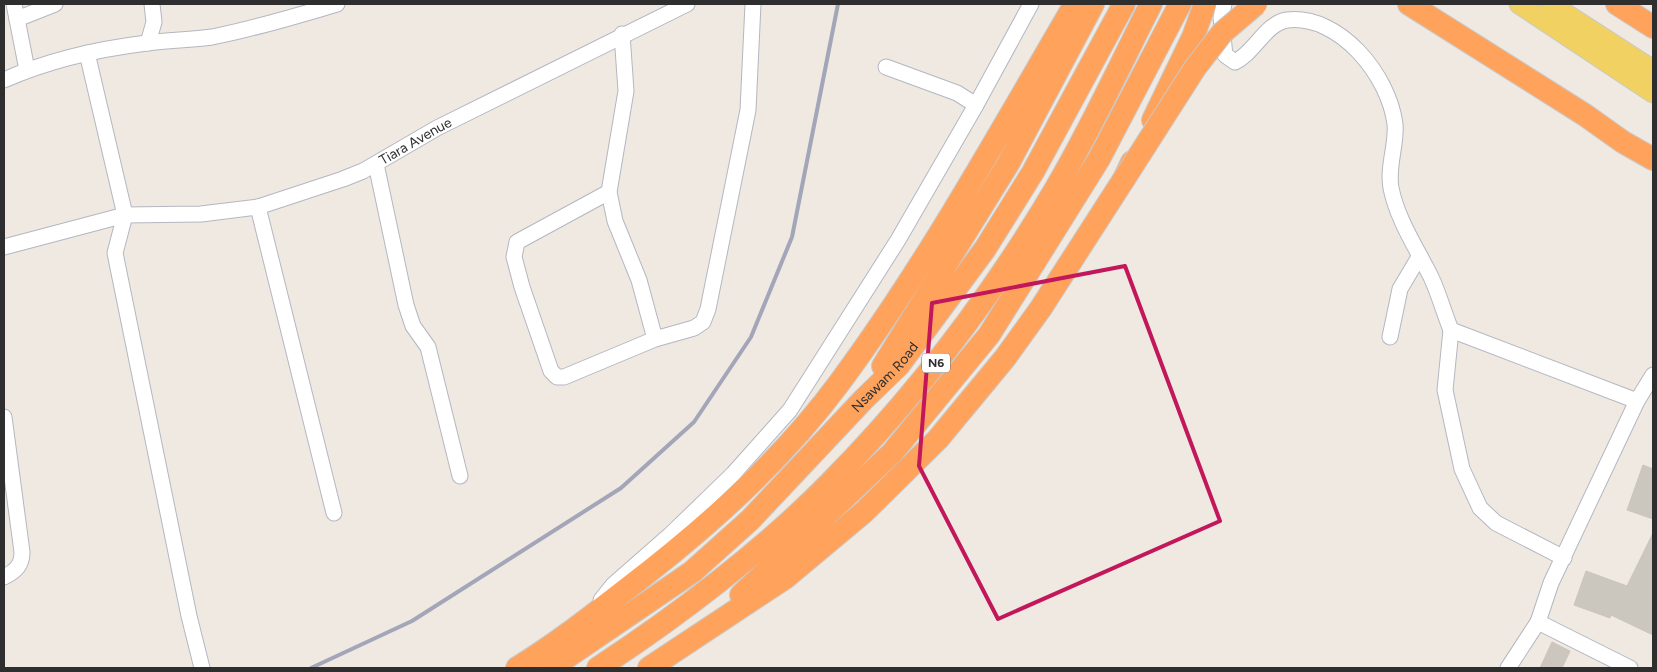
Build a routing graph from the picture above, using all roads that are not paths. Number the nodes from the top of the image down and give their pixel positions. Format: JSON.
{"nodes":[{"id":1,"x":55,"y":4,"type":"edge"},
{"id":2,"x":152,"y":4,"type":"edge"},
{"id":3,"x":337,"y":4,"type":"edge"},
{"id":4,"x":687,"y":4,"type":"edge"},
{"id":5,"x":753,"y":4,"type":"edge"},
{"id":6,"x":1031,"y":4,"type":"edge"},
{"id":7,"x":1075,"y":4,"type":"edge"},
{"id":8,"x":1093,"y":4,"type":"edge"},
{"id":9,"x":1124,"y":4,"type":"edge"},
{"id":10,"x":1151,"y":4,"type":"edge"},
{"id":11,"x":1180,"y":4,"type":"edge"},
{"id":12,"x":1205,"y":4,"type":"edge"},
{"id":13,"x":1224,"y":4,"type":"edge"},
{"id":14,"x":1256,"y":4,"type":"edge"},
{"id":15,"x":1397,"y":4,"type":"edge"},
{"id":16,"x":1409,"y":4,"type":"edge"},
{"id":17,"x":1519,"y":4,"type":"edge"},
{"id":18,"x":1551,"y":4,"type":"edge"},
{"id":19,"x":1617,"y":4,"type":"edge"},
{"id":20,"x":16,"y":11,"type":"edge"},
{"id":21,"x":1647,"y":23,"type":"edge"},
{"id":22,"x":1440,"y":24,"type":"junction"},
{"id":23,"x":622,"y":34,"type":"junction"},
{"id":24,"x":148,"y":43,"type":"junction"},
{"id":25,"x":87,"y":53,"type":"junction"},
{"id":26,"x":886,"y":67,"type":"dead end"},
{"id":27,"x":1651,"y":68,"type":"edge"},
{"id":28,"x":27,"y":70,"type":"junction"},
{"id":29,"x":4,"y":80,"type":"edge"},
{"id":30,"x":1653,"y":93,"type":"edge"},
{"id":31,"x":976,"y":105,"type":"junction"},
{"id":32,"x":1653,"y":159,"type":"edge"},
{"id":33,"x":376,"y":164,"type":"junction"},
{"id":34,"x":1124,"y":179,"type":"junction"},
{"id":35,"x":609,"y":192,"type":"junction"},
{"id":36,"x":258,"y":206,"type":"junction"},
{"id":37,"x":125,"y":215,"type":"junction"},
{"id":38,"x":4,"y":247,"type":"edge"},
{"id":39,"x":1419,"y":256,"type":"junction"},
{"id":40,"x":1451,"y":330,"type":"junction"},
{"id":41,"x":1390,"y":337,"type":"dead end"},
{"id":42,"x":655,"y":339,"type":"junction"},
{"id":43,"x":1653,"y":374,"type":"edge"},
{"id":44,"x":863,"y":400,"type":"junction"},
{"id":45,"x":1637,"y":401,"type":"junction"},
{"id":46,"x":4,"y":418,"type":"edge"},
{"id":47,"x":460,"y":476,"type":"dead end"},
{"id":48,"x":334,"y":513,"type":"dead end"},
{"id":49,"x":1564,"y":558,"type":"junction"},
{"id":50,"x":4,"y":577,"type":"edge"},
{"id":51,"x":589,"y":618,"type":"junction"},
{"id":52,"x":1538,"y":622,"type":"junction"},
{"id":53,"x":703,"y":632,"type":"junction"},
{"id":54,"x":202,"y":668,"type":"edge"},
{"id":55,"x":517,"y":668,"type":"edge"},
{"id":56,"x":551,"y":668,"type":"edge"},
{"id":57,"x":598,"y":668,"type":"edge"},
{"id":58,"x":649,"y":668,"type":"edge"},
{"id":59,"x":1508,"y":668,"type":"edge"},
{"id":60,"x":1630,"y":668,"type":"edge"}],
"edges":[{"from":1,"to":20,"type":"street"},
{"from":2,"to":24,"type":"street"},
{"from":3,"to":24,"type":"street"},
{"from":4,"to":23,"type":"street","name":"Tiara Avenue"},
{"from":5,"to":42,"type":"street"},
{"from":6,"to":31,"type":"street"},
{"from":7,"to":51,"type":"highway"},
{"from":8,"to":44,"type":"highway"},
{"from":9,"to":44,"type":"highway","name":"Nsawam Road","number":"N6"},
{"from":10,"to":57,"type":"highway","name":"Nsawam Road","number":"N6"},
{"from":11,"to":53,"type":"highway"},
{"from":12,"to":34,"type":"highway","bridge":true},
{"from":13,"to":39,"type":"street"},
{"from":14,"to":34,"type":"highway","bridge":true},
{"from":15,"to":22,"type":"highway"},
{"from":16,"to":22,"type":"highway"},
{"from":17,"to":30,"type":"main road"},
{"from":18,"to":27,"type":"main road"},
{"from":19,"to":21,"type":"highway"},
{"from":20,"to":28,"type":"street"},
{"from":22,"to":32,"type":"highway"},
{"from":23,"to":33,"type":"street","name":"Tiara Avenue"},
{"from":23,"to":35,"type":"street"},
{"from":24,"to":25,"type":"street"},
{"from":25,"to":28,"type":"street"},
{"from":25,"to":37,"type":"street"},
{"from":26,"to":31,"type":"street"},
{"from":28,"to":29,"type":"street"},
{"from":31,"to":51,"type":"street"},
{"from":33,"to":36,"type":"street","name":"Tiara Avenue"},
{"from":33,"to":47,"type":"street"},
{"from":34,"to":53,"type":"highway"},
{"from":35,"to":42,"type":"street"},
{"from":35,"to":42,"type":"street"},
{"from":36,"to":37,"type":"street","name":"Tiara Avenue"},
{"from":36,"to":48,"type":"street"},
{"from":37,"to":38,"type":"street","name":"Tiara Avenue"},
{"from":37,"to":54,"type":"street"},
{"from":39,"to":40,"type":"street"},
{"from":39,"to":41,"type":"street"},
{"from":40,"to":45,"type":"street"},
{"from":40,"to":49,"type":"street"},
{"from":43,"to":45,"type":"street"},
{"from":44,"to":56,"type":"highway","name":"Nsawam Road","number":"N6"},
{"from":45,"to":49,"type":"street"},
{"from":46,"to":50,"type":"street"},
{"from":49,"to":52,"type":"street"},
{"from":51,"to":55,"type":"highway"},
{"from":52,"to":59,"type":"street"},
{"from":52,"to":60,"type":"street"},
{"from":53,"to":58,"type":"highway"}]}
